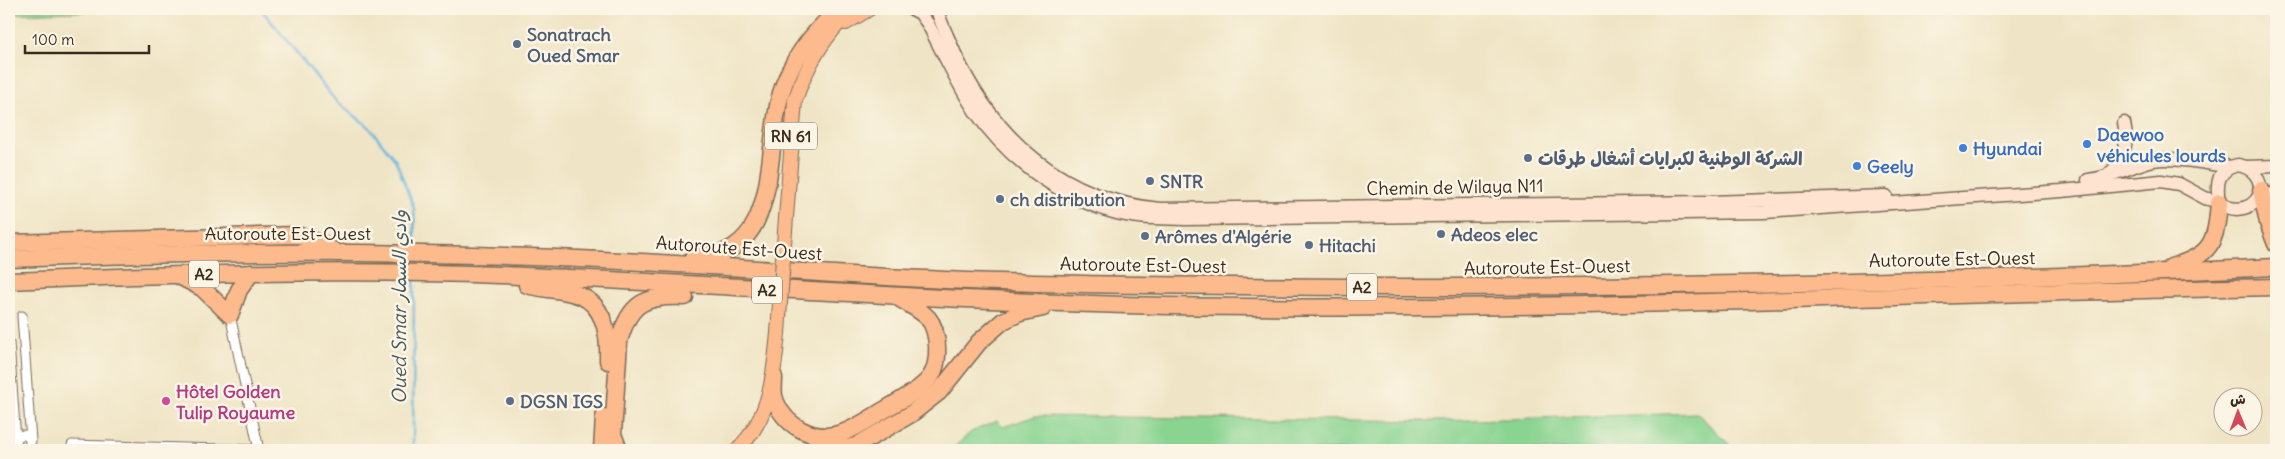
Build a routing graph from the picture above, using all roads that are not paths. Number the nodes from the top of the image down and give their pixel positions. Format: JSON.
{"nodes":[{"id":1,"x":839,"y":9,"type":"edge"},
{"id":2,"x":853,"y":9,"type":"edge"},
{"id":3,"x":869,"y":9,"type":"edge"},
{"id":4,"x":912,"y":9,"type":"edge"},
{"id":5,"x":937,"y":9,"type":"edge"},
{"id":6,"x":828,"y":37,"type":"junction"},
{"id":7,"x":2124,"y":123,"type":"dead end"},
{"id":8,"x":2231,"y":166,"type":"junction"},
{"id":9,"x":2246,"y":166,"type":"junction"},
{"id":10,"x":2276,"y":166,"type":"edge"},
{"id":11,"x":2106,"y":182,"type":"junction"},
{"id":12,"x":2264,"y":195,"type":"edge"},
{"id":13,"x":2219,"y":202,"type":"junction"},
{"id":14,"x":9,"y":243,"type":"edge"},
{"id":15,"x":2276,"y":244,"type":"edge"},
{"id":16,"x":337,"y":253,"type":"junction"},
{"id":17,"x":9,"y":259,"type":"edge"},
{"id":18,"x":603,"y":260,"type":"junction"},
{"id":19,"x":2276,"y":267,"type":"edge"},
{"id":20,"x":251,"y":273,"type":"junction"},
{"id":21,"x":2141,"y":274,"type":"junction"},
{"id":22,"x":178,"y":275,"type":"junction"},
{"id":23,"x":496,"y":275,"type":"junction"},
{"id":24,"x":9,"y":281,"type":"edge"},
{"id":25,"x":2276,"y":287,"type":"edge"},
{"id":26,"x":759,"y":290,"type":"junction"},
{"id":27,"x":894,"y":295,"type":"junction"},
{"id":28,"x":1087,"y":304,"type":"junction"},
{"id":29,"x":230,"y":315,"type":"junction"},
{"id":30,"x":22,"y":316,"type":"dead end"},
{"id":31,"x":9,"y":343,"type":"edge"},
{"id":32,"x":774,"y":377,"type":"junction"},
{"id":33,"x":613,"y":442,"type":"edge"},
{"id":34,"x":72,"y":445,"type":"dead end"},
{"id":35,"x":259,"y":450,"type":"edge"},
{"id":36,"x":602,"y":450,"type":"edge"},
{"id":37,"x":618,"y":450,"type":"edge"},
{"id":38,"x":737,"y":450,"type":"edge"},
{"id":39,"x":834,"y":450,"type":"edge"}],
"edges":[{"from":1,"to":18,"type":"highway"},
{"from":2,"to":6,"type":"main road","number":"RN 61"},
{"from":3,"to":6,"type":"main road","number":"RN 61"},
{"from":4,"to":11,"type":"main road"},
{"from":5,"to":11,"type":"main road","name":"Chemin de Wilaya N11"},
{"from":6,"to":32,"type":"main road","number":"RN 61","bridge":true},
{"from":7,"to":11,"type":"main road"},
{"from":8,"to":9,"type":"main road"},
{"from":8,"to":11,"type":"main road"},
{"from":8,"to":13,"type":"main road"},
{"from":9,"to":10,"type":"main road"},
{"from":9,"to":12,"type":"main road"},
{"from":11,"to":13,"type":"main road"},
{"from":12,"to":13,"type":"main road"},
{"from":12,"to":15,"type":"highway"},
{"from":13,"to":21,"type":"highway"},
{"from":14,"to":16,"type":"highway"},
{"from":16,"to":17,"type":"highway","name":"Autoroute Est-Ouest","number":"A2"},
{"from":16,"to":18,"type":"highway","name":"Autoroute Est-Ouest","number":"A2"},
{"from":18,"to":21,"type":"highway","name":"Autoroute Est-Ouest","number":"A2"},
{"from":19,"to":21,"type":"highway","name":"Autoroute Est-Ouest","number":"A2"},
{"from":20,"to":22,"type":"highway","name":"Autoroute Est-Ouest","number":"A2"},
{"from":20,"to":23,"type":"highway","name":"Autoroute Est-Ouest","number":"A2"},
{"from":20,"to":29,"type":"highway"},
{"from":22,"to":24,"type":"highway","name":"Autoroute Est-Ouest","number":"A2"},
{"from":22,"to":29,"type":"highway"},
{"from":23,"to":26,"type":"highway","name":"Autoroute Est-Ouest","number":"A2"},
{"from":23,"to":36,"type":"highway"},
{"from":25,"to":28,"type":"highway","name":"Autoroute Est-Ouest","number":"A2"},
{"from":26,"to":27,"type":"highway","name":"Autoroute Est-Ouest","number":"A2"},
{"from":26,"to":33,"type":"highway"},
{"from":27,"to":28,"type":"highway","name":"Autoroute Est-Ouest","number":"A2"},
{"from":27,"to":32,"type":"highway"},
{"from":28,"to":39,"type":"highway"},
{"from":29,"to":35,"type":"street"},
{"from":30,"to":31,"type":"street"},
{"from":32,"to":38,"type":"main road","number":"RN 61"},
{"from":33,"to":37,"type":"highway"},
{"from":34,"to":35,"type":"street"}]}
